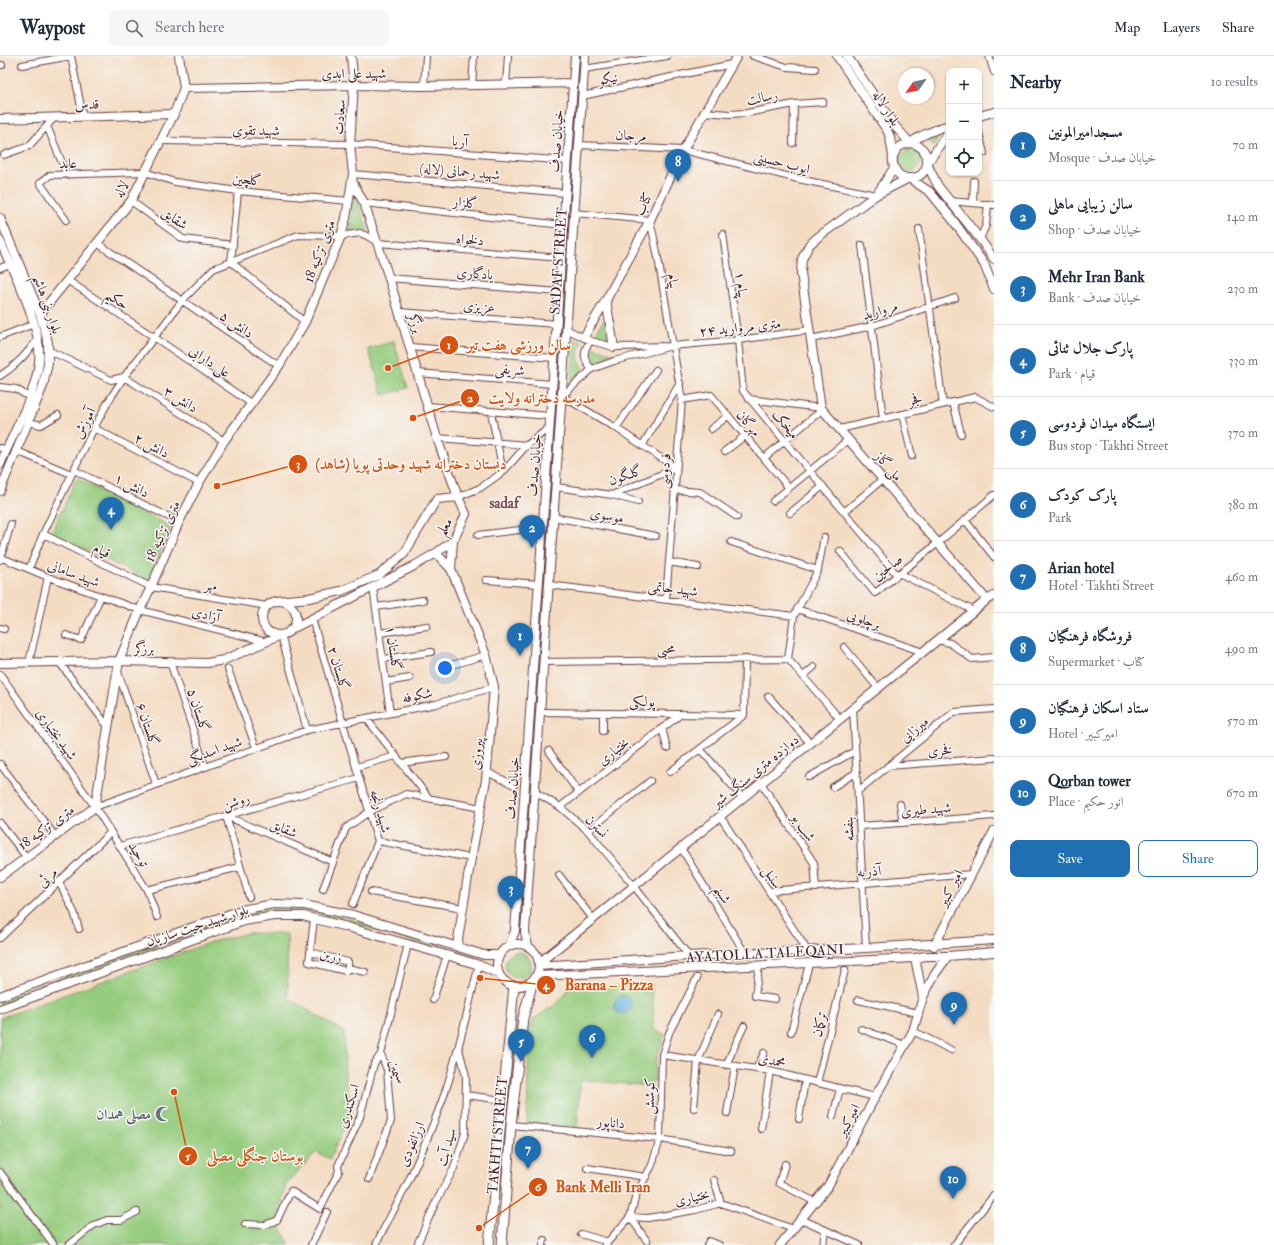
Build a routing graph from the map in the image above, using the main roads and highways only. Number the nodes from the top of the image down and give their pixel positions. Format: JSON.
{"nodes":[{"id":1,"x":534,"y":979,"type":"road end"},
{"id":2,"x":514,"y":986,"type":"road end"},
{"id":3,"x":490,"y":1231,"type":"junction"},
{"id":4,"x":503,"y":1233,"type":"junction"},
{"id":5,"x":484,"y":1245,"type":"edge"},
{"id":6,"x":489,"y":1245,"type":"edge"},
{"id":7,"x":502,"y":1245,"type":"edge"},
{"id":8,"x":509,"y":1245,"type":"edge"}],
"edges":[{"from":1,"to":4,"type":"main road","name":"TAKHTI STREET"},
{"from":2,"to":3,"type":"main road","name":"TAKHTI STREET"},
{"from":3,"to":5,"type":"main road"},
{"from":3,"to":6,"type":"main road","name":"TAKHTI STREET"},
{"from":4,"to":7,"type":"main road","name":"TAKHTI STREET"},
{"from":4,"to":8,"type":"main road"}]}
